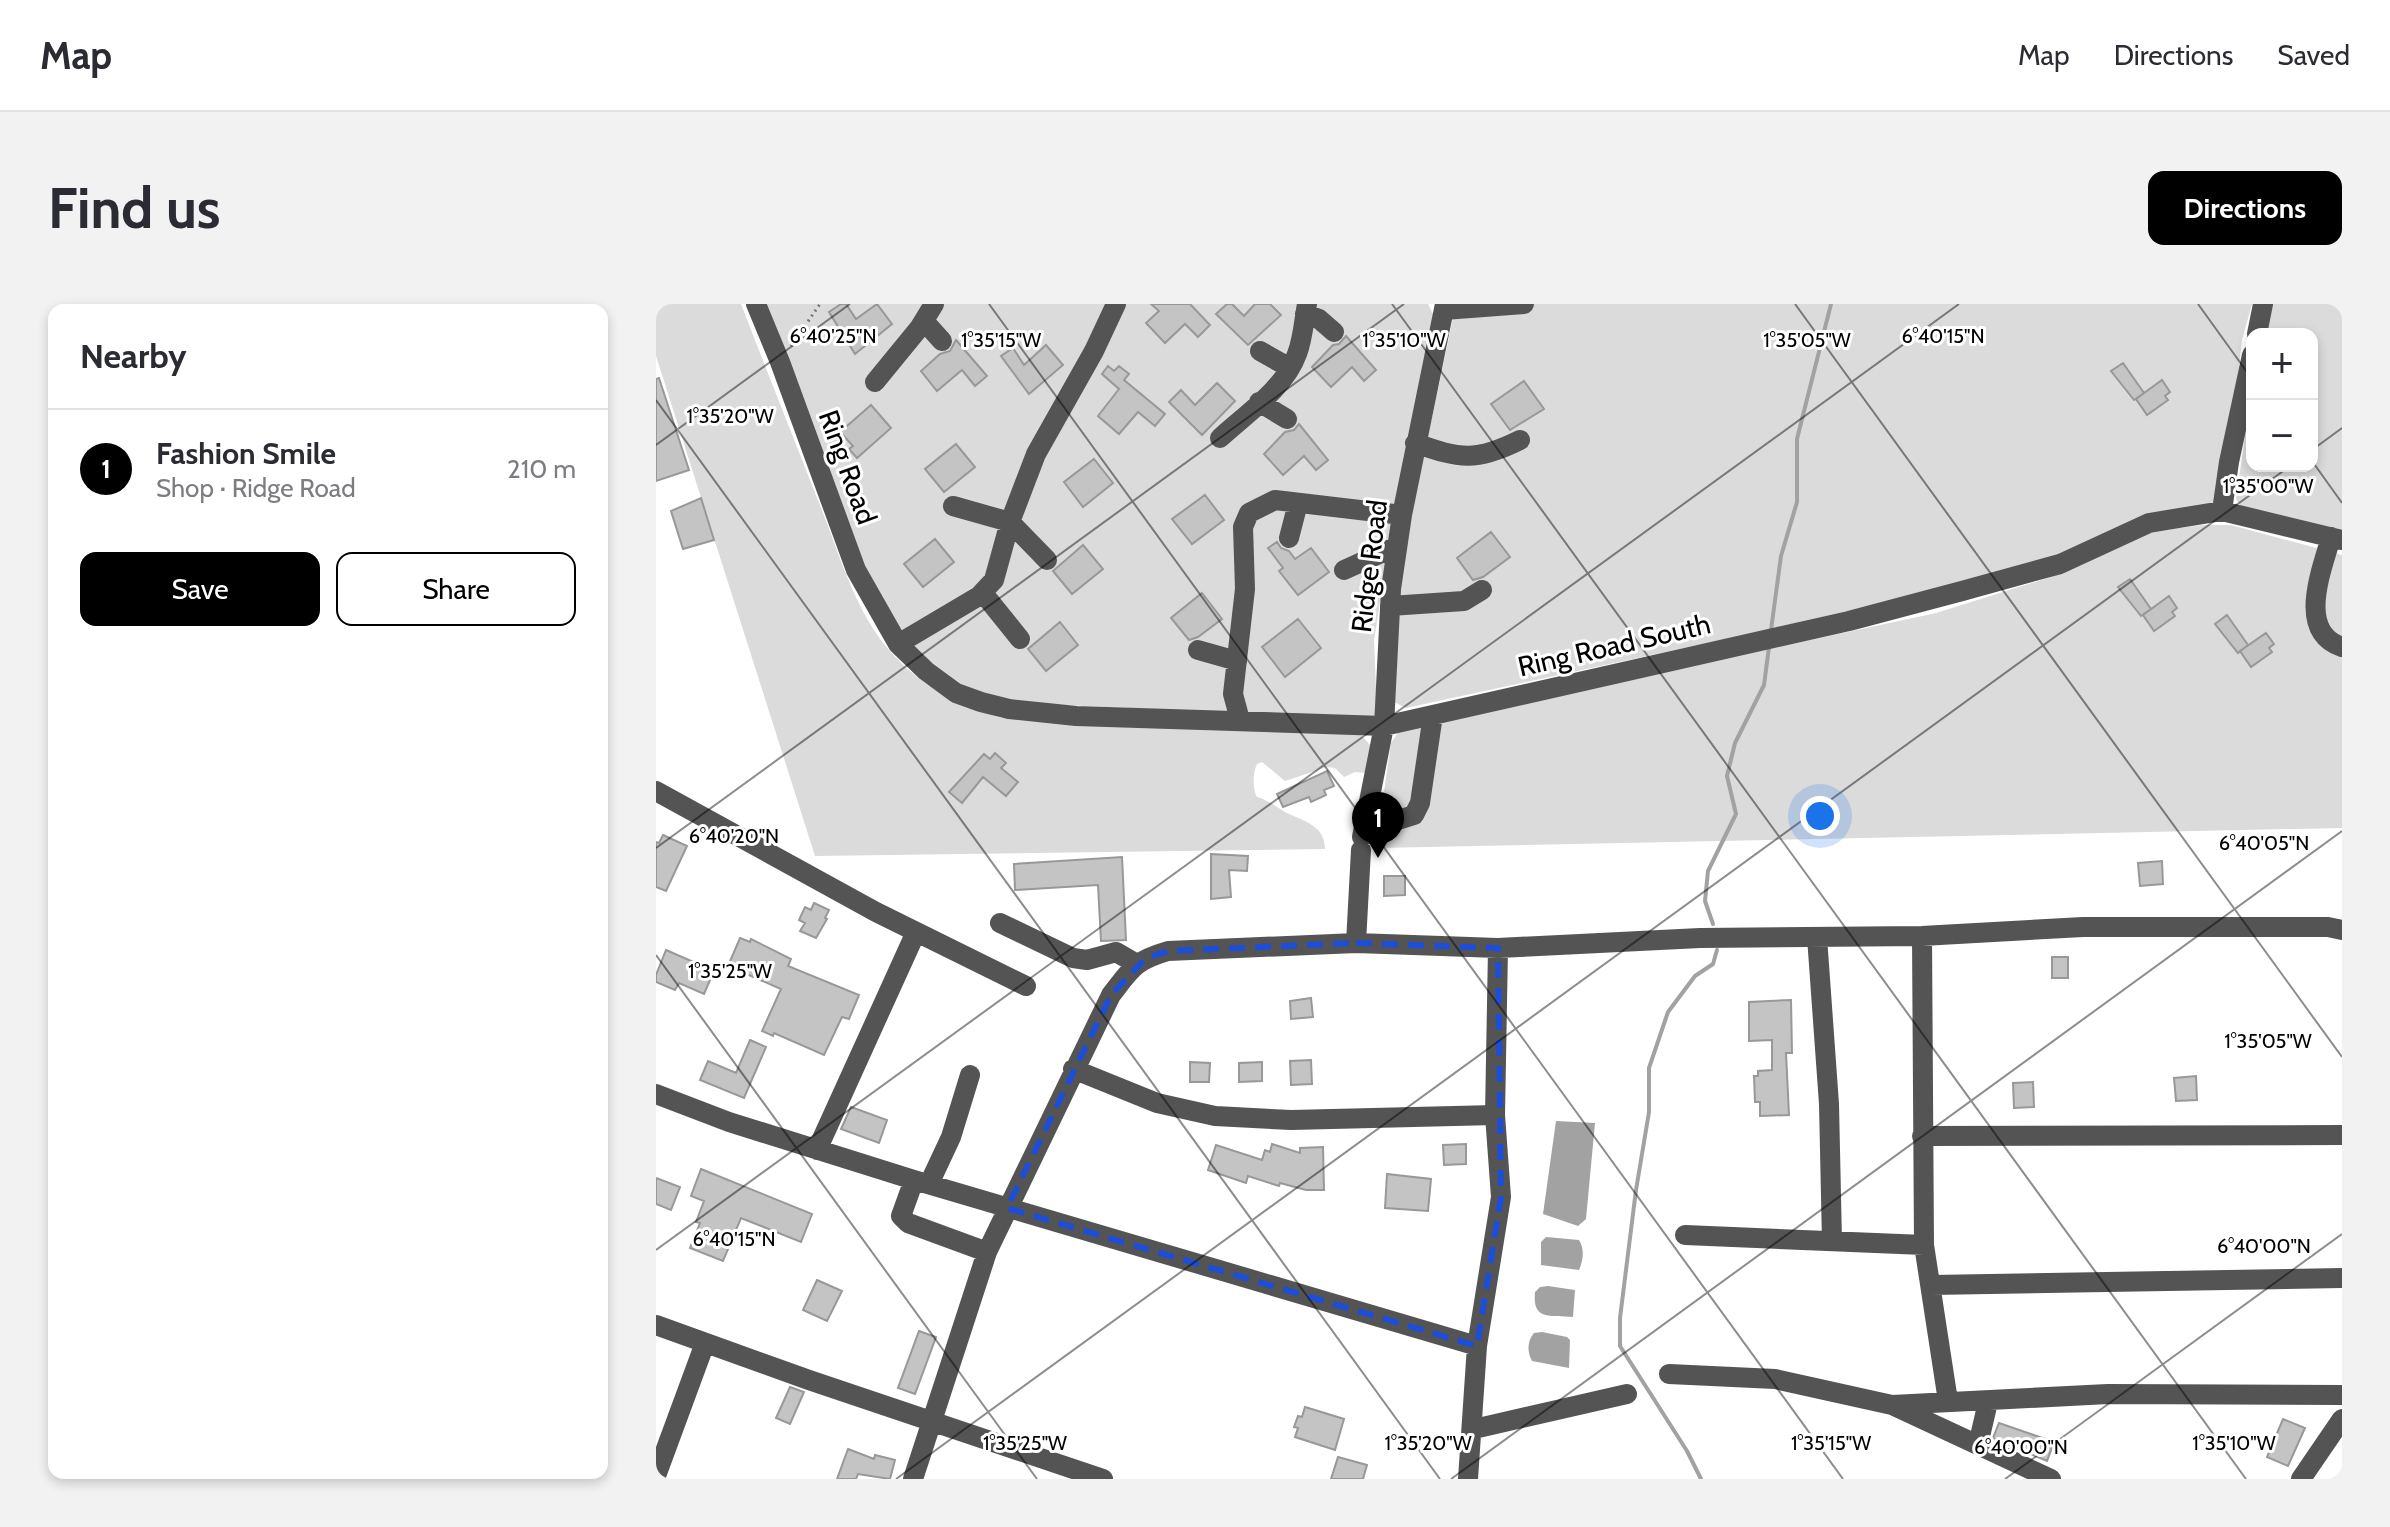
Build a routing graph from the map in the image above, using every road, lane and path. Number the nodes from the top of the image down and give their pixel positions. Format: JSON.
{"nodes":[{"id":1,"x":756,"y":304,"type":"edge"},
{"id":2,"x":820,"y":304,"type":"edge"},
{"id":3,"x":1116,"y":304,"type":"edge"},
{"id":4,"x":1524,"y":304,"type":"edge"},
{"id":5,"x":2263,"y":304,"type":"edge"},
{"id":6,"x":1444,"y":307,"type":"edge"},
{"id":7,"x":1306,"y":309,"type":"edge"},
{"id":8,"x":929,"y":312,"type":"edge"},
{"id":9,"x":2258,"y":328,"type":"edge"},
{"id":10,"x":1334,"y":332,"type":"dead end"},
{"id":11,"x":942,"y":341,"type":"dead end"},
{"id":12,"x":1260,"y":351,"type":"dead end"},
{"id":13,"x":780,"y":362,"type":"junction"},
{"id":14,"x":1290,"y":368,"type":"junction"},
{"id":15,"x":875,"y":382,"type":"dead end"},
{"id":16,"x":2246,"y":383,"type":"edge"},
{"id":17,"x":1259,"y":402,"type":"junction"},
{"id":18,"x":1287,"y":419,"type":"dead end"},
{"id":19,"x":1220,"y":438,"type":"dead end"},
{"id":20,"x":1520,"y":440,"type":"dead end"},
{"id":21,"x":1415,"y":443,"type":"junction"},
{"id":22,"x":1298,"y":503,"type":"junction"},
{"id":23,"x":953,"y":506,"type":"dead end"},
{"id":24,"x":2222,"y":511,"type":"junction"},
{"id":25,"x":1402,"y":515,"type":"junction"},
{"id":26,"x":1010,"y":522,"type":"junction"},
{"id":27,"x":1289,"y":538,"type":"dead end"},
{"id":28,"x":2337,"y":538,"type":"edge"},
{"id":29,"x":1397,"y":546,"type":"junction"},
{"id":30,"x":1047,"y":560,"type":"dead end"},
{"id":31,"x":1344,"y":570,"type":"dead end"},
{"id":32,"x":1482,"y":590,"type":"dead end"},
{"id":33,"x":983,"y":593,"type":"junction"},
{"id":34,"x":1390,"y":606,"type":"junction"},
{"id":35,"x":1020,"y":639,"type":"dead end"},
{"id":36,"x":898,"y":644,"type":"junction"},
{"id":37,"x":2342,"y":647,"type":"edge"},
{"id":38,"x":1198,"y":650,"type":"dead end"},
{"id":39,"x":1237,"y":661,"type":"junction"},
{"id":40,"x":1433,"y":715,"type":"junction"},
{"id":41,"x":1240,"y":720,"type":"junction"},
{"id":42,"x":1384,"y":726,"type":"junction"},
{"id":43,"x":656,"y":791,"type":"edge"},
{"id":44,"x":1367,"y":815,"type":"junction"},
{"id":45,"x":1000,"y":923,"type":"dead end"},
{"id":46,"x":2342,"y":930,"type":"edge"},
{"id":47,"x":916,"y":932,"type":"junction"},
{"id":48,"x":1922,"y":936,"type":"junction"},
{"id":49,"x":1817,"y":937,"type":"junction"},
{"id":50,"x":1356,"y":943,"type":"junction"},
{"id":51,"x":1498,"y":948,"type":"junction"},
{"id":52,"x":1135,"y":963,"type":"junction"},
{"id":53,"x":1026,"y":986,"type":"dead end"},
{"id":54,"x":1073,"y":1069,"type":"junction"},
{"id":55,"x":970,"y":1075,"type":"dead end"},
{"id":56,"x":656,"y":1094,"type":"edge"},
{"id":57,"x":1495,"y":1115,"type":"junction"},
{"id":58,"x":2342,"y":1135,"type":"edge"},
{"id":59,"x":1922,"y":1136,"type":"junction"},
{"id":60,"x":817,"y":1150,"type":"junction"},
{"id":61,"x":921,"y":1182,"type":"junction"},
{"id":62,"x":1007,"y":1208,"type":"junction"},
{"id":63,"x":1685,"y":1235,"type":"dead end"},
{"id":64,"x":1832,"y":1242,"type":"junction"},
{"id":65,"x":1924,"y":1245,"type":"junction"},
{"id":66,"x":987,"y":1252,"type":"junction"},
{"id":67,"x":2342,"y":1278,"type":"edge"},
{"id":68,"x":1931,"y":1285,"type":"junction"},
{"id":69,"x":656,"y":1325,"type":"edge"},
{"id":70,"x":705,"y":1343,"type":"junction"},
{"id":71,"x":1477,"y":1346,"type":"junction"},
{"id":72,"x":1669,"y":1374,"type":"dead end"},
{"id":73,"x":1627,"y":1394,"type":"dead end"},
{"id":74,"x":2342,"y":1395,"type":"edge"},
{"id":75,"x":1948,"y":1401,"type":"junction"},
{"id":76,"x":1988,"y":1402,"type":"junction"},
{"id":77,"x":1892,"y":1405,"type":"junction"},
{"id":78,"x":2342,"y":1419,"type":"edge"},
{"id":79,"x":930,"y":1422,"type":"junction"},
{"id":80,"x":1474,"y":1429,"type":"junction"},
{"id":81,"x":1978,"y":1445,"type":"junction"},
{"id":82,"x":656,"y":1476,"type":"edge"},
{"id":83,"x":913,"y":1479,"type":"edge"},
{"id":84,"x":1103,"y":1479,"type":"edge"},
{"id":85,"x":1468,"y":1479,"type":"edge"},
{"id":86,"x":2051,"y":1479,"type":"edge"},
{"id":87,"x":2301,"y":1479,"type":"edge"}],
"edges":[{"from":1,"to":13,"type":"street","name":"Ring Road"},
{"from":2,"to":13,"type":"path"},
{"from":3,"to":26,"type":"street"},
{"from":4,"to":6,"type":"street"},
{"from":5,"to":9,"type":"street"},
{"from":6,"to":21,"type":"street","name":"Ridge Road"},
{"from":7,"to":10,"type":"street"},
{"from":7,"to":14,"type":"street"},
{"from":8,"to":11,"type":"street"},
{"from":8,"to":15,"type":"street"},
{"from":12,"to":14,"type":"street"},
{"from":13,"to":36,"type":"street","name":"Ring Road"},
{"from":14,"to":17,"type":"street"},
{"from":16,"to":24,"type":"street"},
{"from":17,"to":18,"type":"street"},
{"from":17,"to":19,"type":"street"},
{"from":20,"to":21,"type":"street"},
{"from":21,"to":25,"type":"street","name":"Ridge Road"},
{"from":22,"to":25,"type":"street"},
{"from":22,"to":27,"type":"street"},
{"from":22,"to":39,"type":"street"},
{"from":23,"to":26,"type":"street"},
{"from":24,"to":28,"type":"street","name":"Ring Road South"},
{"from":24,"to":40,"type":"street","name":"Ring Road South"},
{"from":25,"to":29,"type":"street","name":"Ridge Road"},
{"from":26,"to":30,"type":"street"},
{"from":26,"to":33,"type":"street"},
{"from":28,"to":37,"type":"street"},
{"from":29,"to":31,"type":"street"},
{"from":29,"to":34,"type":"street","name":"Ridge Road"},
{"from":32,"to":34,"type":"street"},
{"from":33,"to":35,"type":"street"},
{"from":33,"to":36,"type":"street"},
{"from":34,"to":42,"type":"street","name":"Ridge Road"},
{"from":36,"to":41,"type":"street","name":"Ring Road South"},
{"from":38,"to":39,"type":"street"},
{"from":39,"to":41,"type":"street"},
{"from":40,"to":42,"type":"street","name":"Ring Road South"},
{"from":40,"to":44,"type":"street"},
{"from":41,"to":42,"type":"street","name":"Ring Road South"},
{"from":42,"to":44,"type":"street","name":"Ridge Road"},
{"from":43,"to":47,"type":"street"},
{"from":44,"to":50,"type":"street","name":"Ridge Road"},
{"from":45,"to":52,"type":"street"},
{"from":46,"to":48,"type":"street"},
{"from":47,"to":53,"type":"street"},
{"from":47,"to":60,"type":"street"},
{"from":48,"to":49,"type":"street"},
{"from":48,"to":59,"type":"street"},
{"from":49,"to":51,"type":"street"},
{"from":49,"to":64,"type":"street"},
{"from":50,"to":51,"type":"street"},
{"from":50,"to":52,"type":"street"},
{"from":51,"to":57,"type":"street"},
{"from":52,"to":54,"type":"street"},
{"from":54,"to":57,"type":"street"},
{"from":54,"to":62,"type":"street"},
{"from":55,"to":61,"type":"street"},
{"from":56,"to":60,"type":"street"},
{"from":57,"to":71,"type":"street"},
{"from":58,"to":59,"type":"street"},
{"from":59,"to":65,"type":"street"},
{"from":60,"to":61,"type":"street"},
{"from":61,"to":62,"type":"street"},
{"from":61,"to":66,"type":"street"},
{"from":62,"to":66,"type":"street"},
{"from":62,"to":71,"type":"street"},
{"from":63,"to":64,"type":"street"},
{"from":64,"to":65,"type":"street"},
{"from":65,"to":68,"type":"street"},
{"from":66,"to":79,"type":"street"},
{"from":67,"to":68,"type":"street"},
{"from":68,"to":75,"type":"street"},
{"from":69,"to":70,"type":"street"},
{"from":70,"to":79,"type":"street"},
{"from":70,"to":82,"type":"street"},
{"from":71,"to":80,"type":"street"},
{"from":72,"to":77,"type":"street"},
{"from":73,"to":80,"type":"street"},
{"from":74,"to":76,"type":"street"},
{"from":75,"to":76,"type":"street"},
{"from":75,"to":77,"type":"street"},
{"from":76,"to":81,"type":"street"},
{"from":77,"to":81,"type":"street"},
{"from":78,"to":87,"type":"street"},
{"from":79,"to":83,"type":"street"},
{"from":79,"to":84,"type":"street"},
{"from":80,"to":85,"type":"street"},
{"from":81,"to":86,"type":"street"}]}
